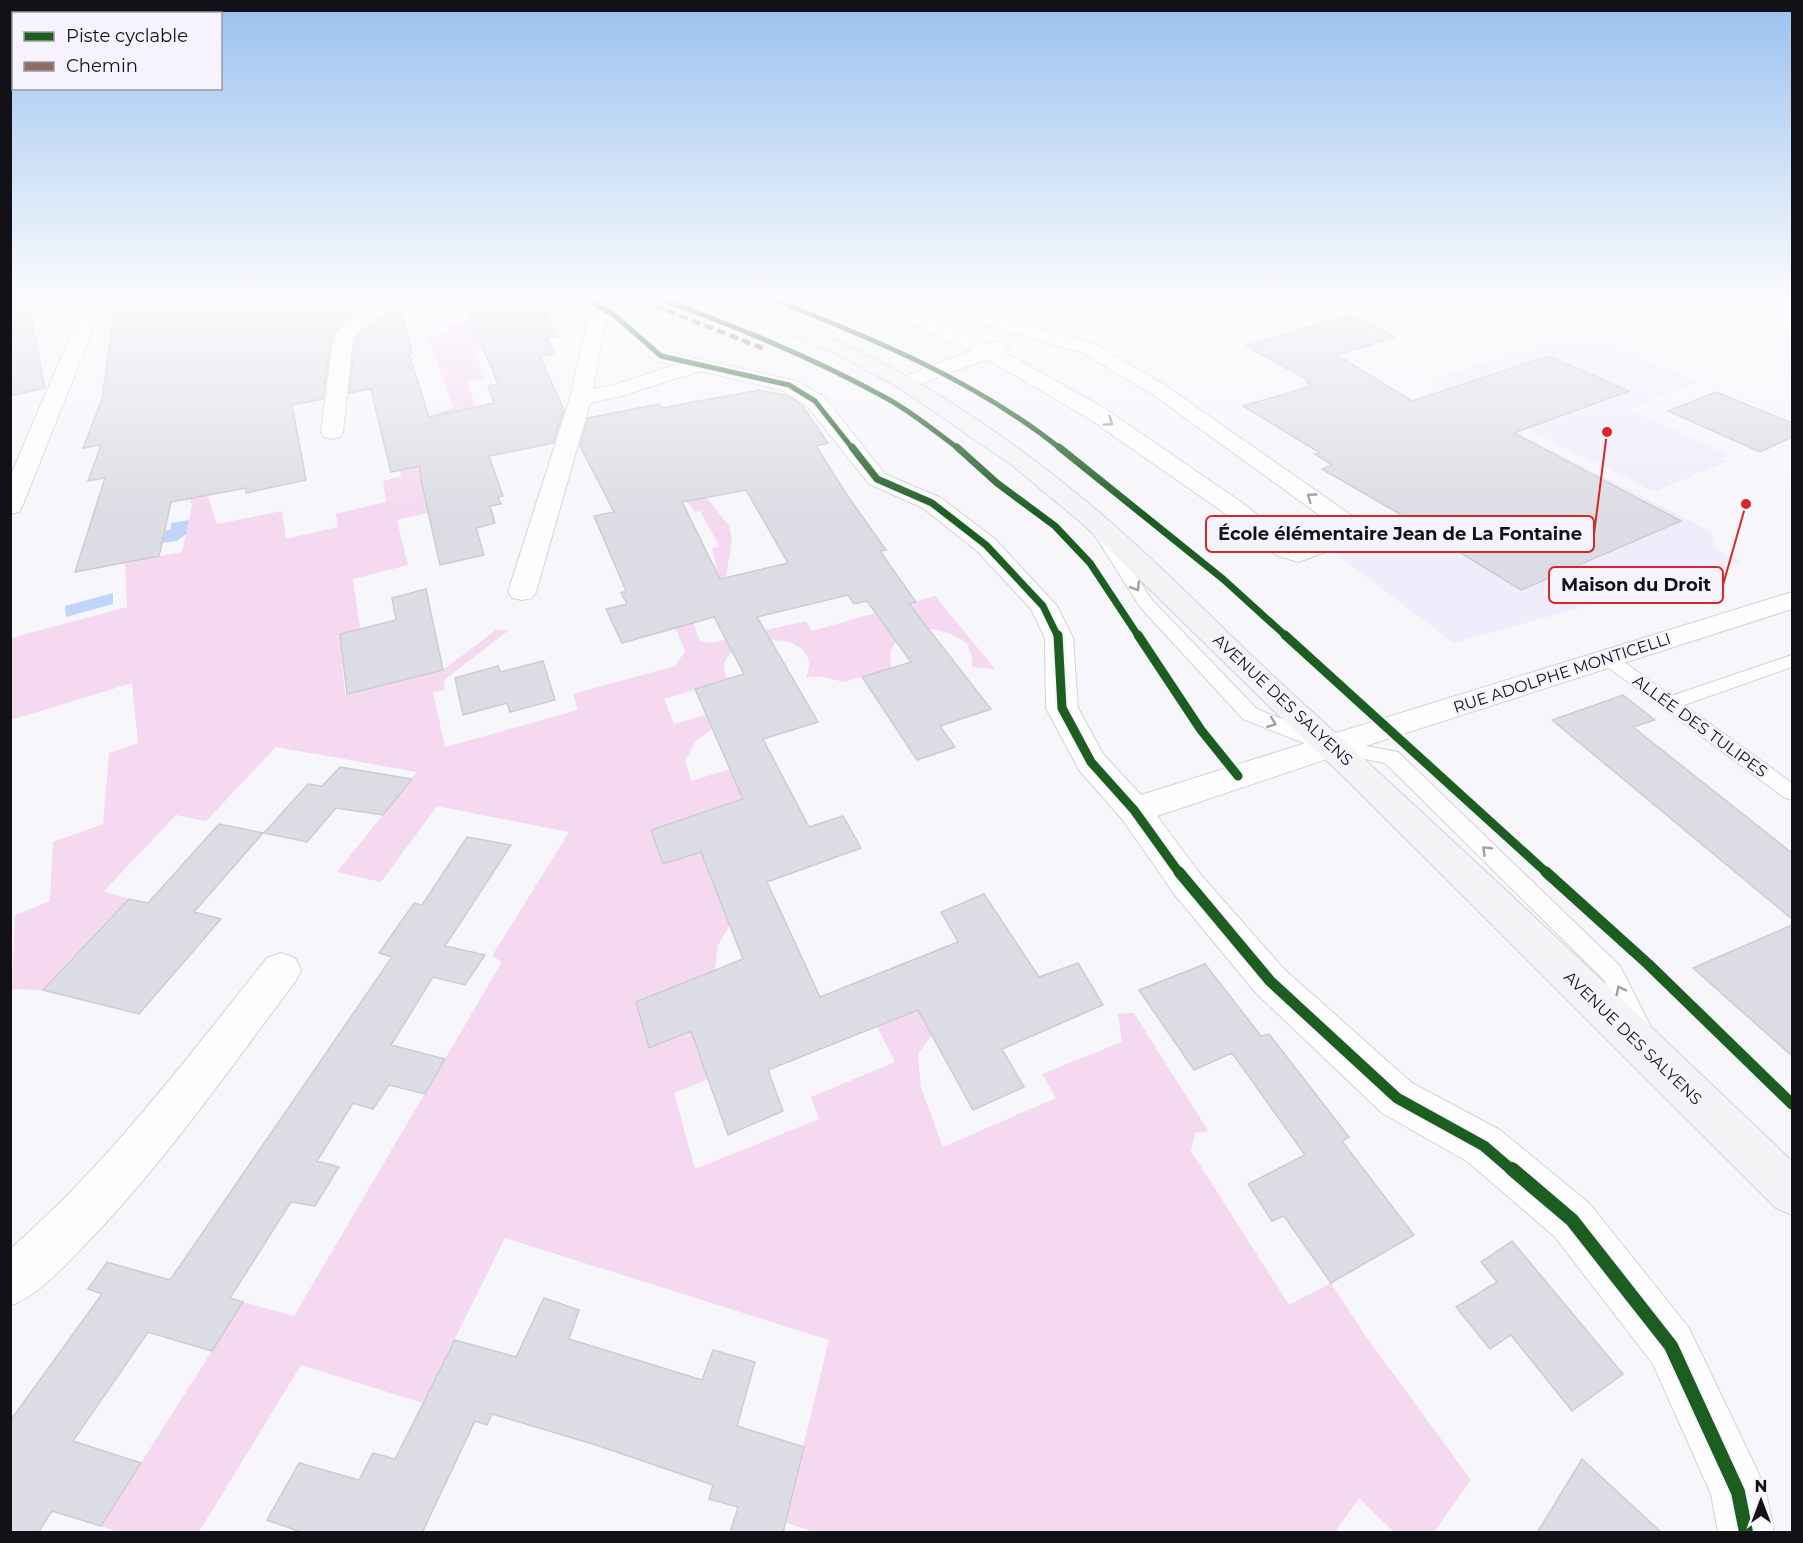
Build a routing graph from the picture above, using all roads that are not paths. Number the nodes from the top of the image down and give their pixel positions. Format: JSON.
{"nodes":[{"id":1,"x":67,"y":370,"type":"edge"},
{"id":2,"x":339,"y":370,"type":"edge"},
{"id":3,"x":587,"y":370,"type":"edge"},
{"id":4,"x":682,"y":370,"type":"edge"},
{"id":5,"x":721,"y":370,"type":"edge"},
{"id":6,"x":881,"y":370,"type":"edge"},
{"id":7,"x":939,"y":370,"type":"edge"},
{"id":8,"x":1021,"y":370,"type":"edge"},
{"id":9,"x":1125,"y":370,"type":"edge"},
{"id":10,"x":905,"y":383,"type":"junction"},
{"id":11,"x":581,"y":398,"type":"junction"},
{"id":12,"x":332,"y":432,"type":"dead end"},
{"id":13,"x":10,"y":507,"type":"edge"},
{"id":14,"x":522,"y":592,"type":"dead end"},
{"id":15,"x":1792,"y":600,"type":"edge"},
{"id":16,"x":1607,"y":658,"type":"junction"},
{"id":17,"x":1792,"y":662,"type":"edge"},
{"id":18,"x":1669,"y":703,"type":"junction"},
{"id":19,"x":1331,"y":746,"type":"junction"},
{"id":20,"x":1792,"y":793,"type":"edge"},
{"id":21,"x":1134,"y":810,"type":"junction"},
{"id":22,"x":281,"y":970,"type":"dead end"},
{"id":23,"x":1792,"y":1192,"type":"edge"},
{"id":24,"x":10,"y":1282,"type":"edge"},
{"id":25,"x":1746,"y":1533,"type":"edge"}],
"edges":[{"from":1,"to":13,"type":"street"},
{"from":2,"to":12,"type":"street"},
{"from":3,"to":11,"type":"street"},
{"from":4,"to":11,"type":"street"},
{"from":5,"to":21,"type":"street"},
{"from":6,"to":10,"type":"main road","name":"AVENUE DES SALYENS"},
{"from":7,"to":10,"type":"street"},
{"from":8,"to":9,"type":"street","one_way":true},
{"from":10,"to":19,"type":"main road","name":"AVENUE DES SALYENS"},
{"from":11,"to":14,"type":"street"},
{"from":15,"to":16,"type":"street","name":"RUE ADOLPHE MONTICELLI"},
{"from":16,"to":18,"type":"lane","name":"ALLÉE DES TULIPES"},
{"from":16,"to":19,"type":"street","name":"RUE ADOLPHE MONTICELLI"},
{"from":17,"to":18,"type":"lane"},
{"from":18,"to":20,"type":"lane","name":"ALLÉE DES TULIPES"},
{"from":19,"to":21,"type":"street","name":"RUE ADOLPHE MONTICELLI"},
{"from":19,"to":23,"type":"main road","name":"AVENUE DES SALYENS"},
{"from":21,"to":25,"type":"street"},
{"from":22,"to":24,"type":"street"}]}
